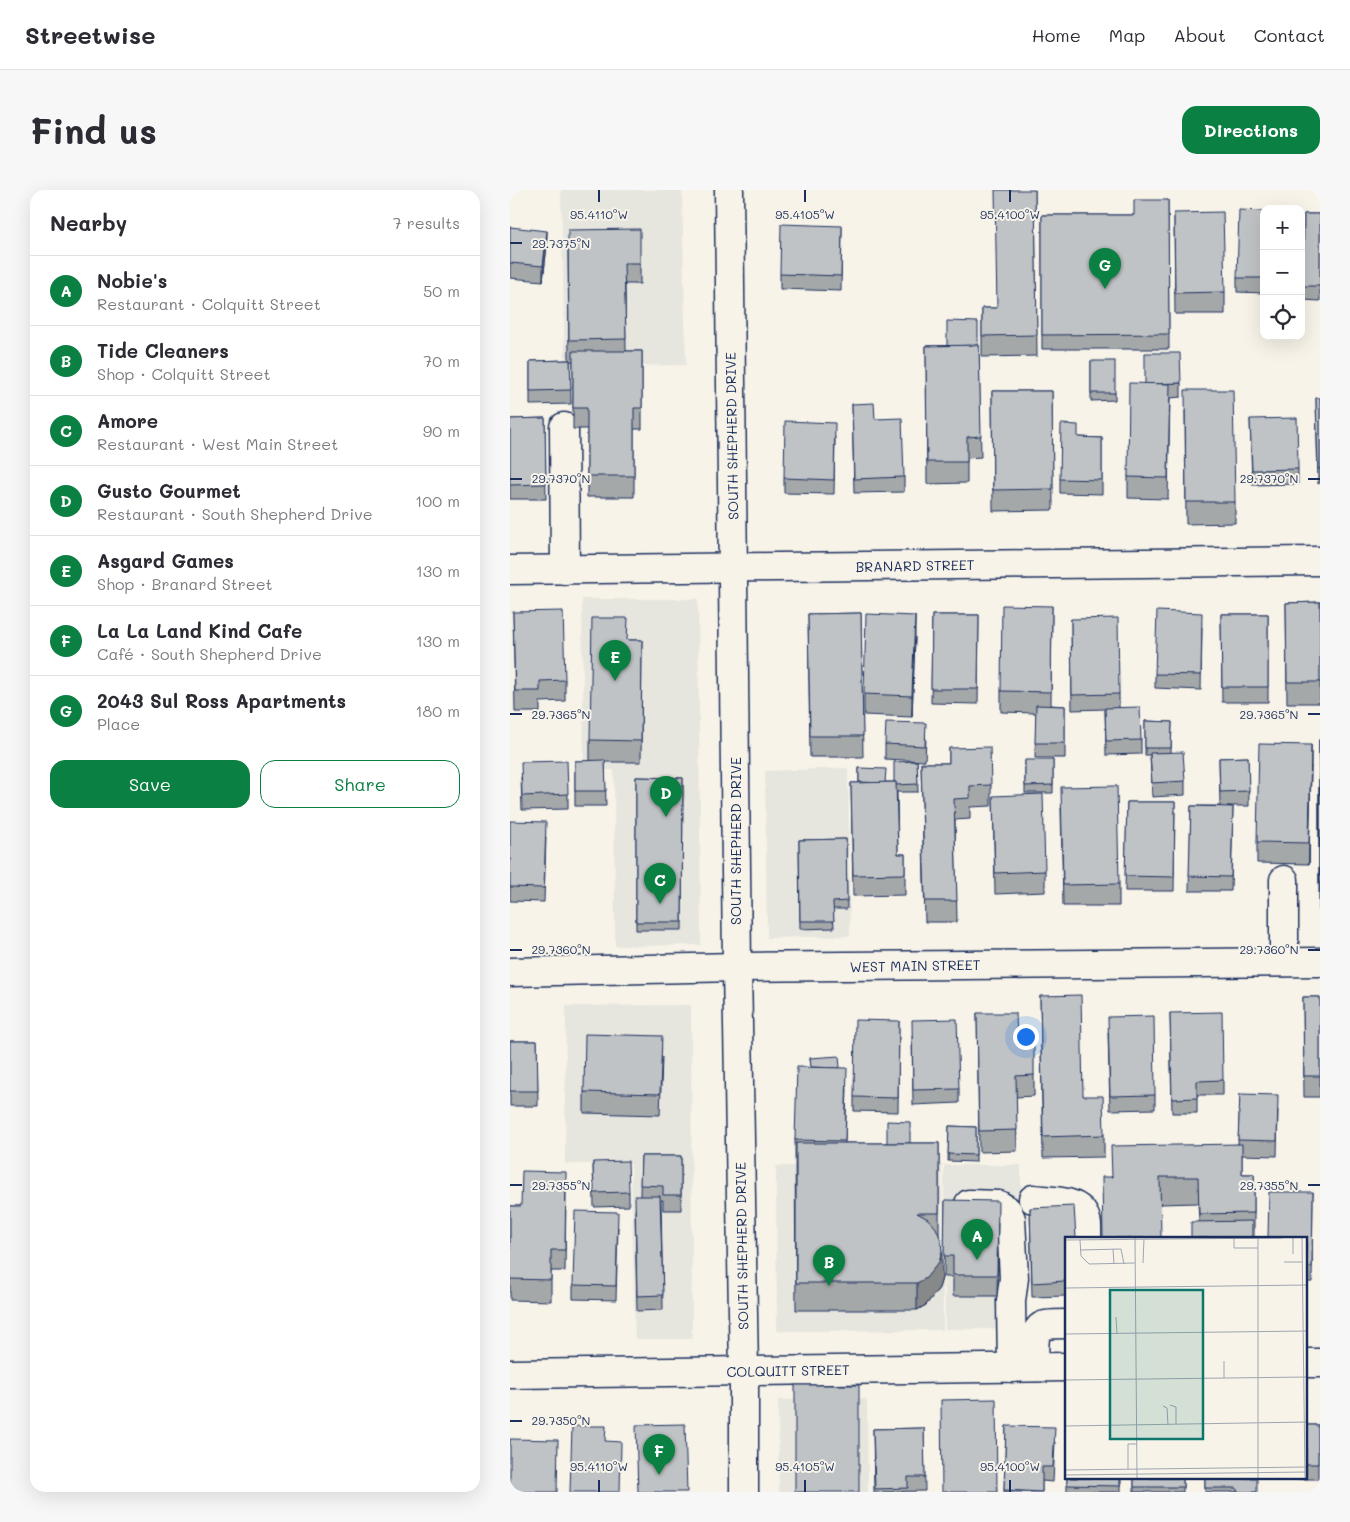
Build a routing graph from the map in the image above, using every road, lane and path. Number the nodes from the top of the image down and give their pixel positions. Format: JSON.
{"nodes":[{"id":1,"x":729,"y":190,"type":"edge"},
{"id":2,"x":564,"y":428,"type":"dead end"},
{"id":3,"x":1320,"y":561,"type":"edge"},
{"id":4,"x":734,"y":568,"type":"junction"},
{"id":5,"x":510,"y":570,"type":"edge"},
{"id":6,"x":565,"y":570,"type":"junction"},
{"id":7,"x":1284,"y":880,"type":"dead end"},
{"id":8,"x":1284,"y":962,"type":"junction"},
{"id":9,"x":1320,"y":962,"type":"edge"},
{"id":10,"x":737,"y":967,"type":"junction"},
{"id":11,"x":510,"y":972,"type":"edge"},
{"id":12,"x":1033,"y":1199,"type":"dead end"},
{"id":13,"x":969,"y":1204,"type":"edge"},
{"id":14,"x":1087,"y":1237,"type":"edge"},
{"id":15,"x":1065,"y":1324,"type":"edge"},
{"id":16,"x":1024,"y":1367,"type":"junction"},
{"id":17,"x":1065,"y":1367,"type":"edge"},
{"id":18,"x":744,"y":1372,"type":"junction"},
{"id":19,"x":510,"y":1374,"type":"edge"},
{"id":20,"x":744,"y":1492,"type":"edge"}],
"edges":[{"from":1,"to":4,"type":"street","name":"SOUTH SHEPHERD DRIVE"},
{"from":2,"to":6,"type":"street"},
{"from":3,"to":4,"type":"street","name":"BRANARD STREET"},
{"from":4,"to":6,"type":"street","name":"BRANARD STREET"},
{"from":4,"to":10,"type":"street","name":"SOUTH SHEPHERD DRIVE"},
{"from":5,"to":6,"type":"street","name":"BRANARD STREET"},
{"from":7,"to":8,"type":"street"},
{"from":8,"to":9,"type":"street","name":"WEST MAIN STREET"},
{"from":8,"to":10,"type":"street","name":"WEST MAIN STREET"},
{"from":10,"to":11,"type":"street","name":"WEST MAIN STREET"},
{"from":10,"to":18,"type":"street","name":"SOUTH SHEPHERD DRIVE"},
{"from":12,"to":14,"type":"street"},
{"from":13,"to":16,"type":"street"},
{"from":15,"to":16,"type":"street"},
{"from":16,"to":17,"type":"street","name":"COLQUITT STREET"},
{"from":16,"to":18,"type":"street","name":"COLQUITT STREET"},
{"from":18,"to":19,"type":"street","name":"COLQUITT STREET"},
{"from":18,"to":20,"type":"street","name":"SOUTH SHEPHERD DRIVE"}]}
